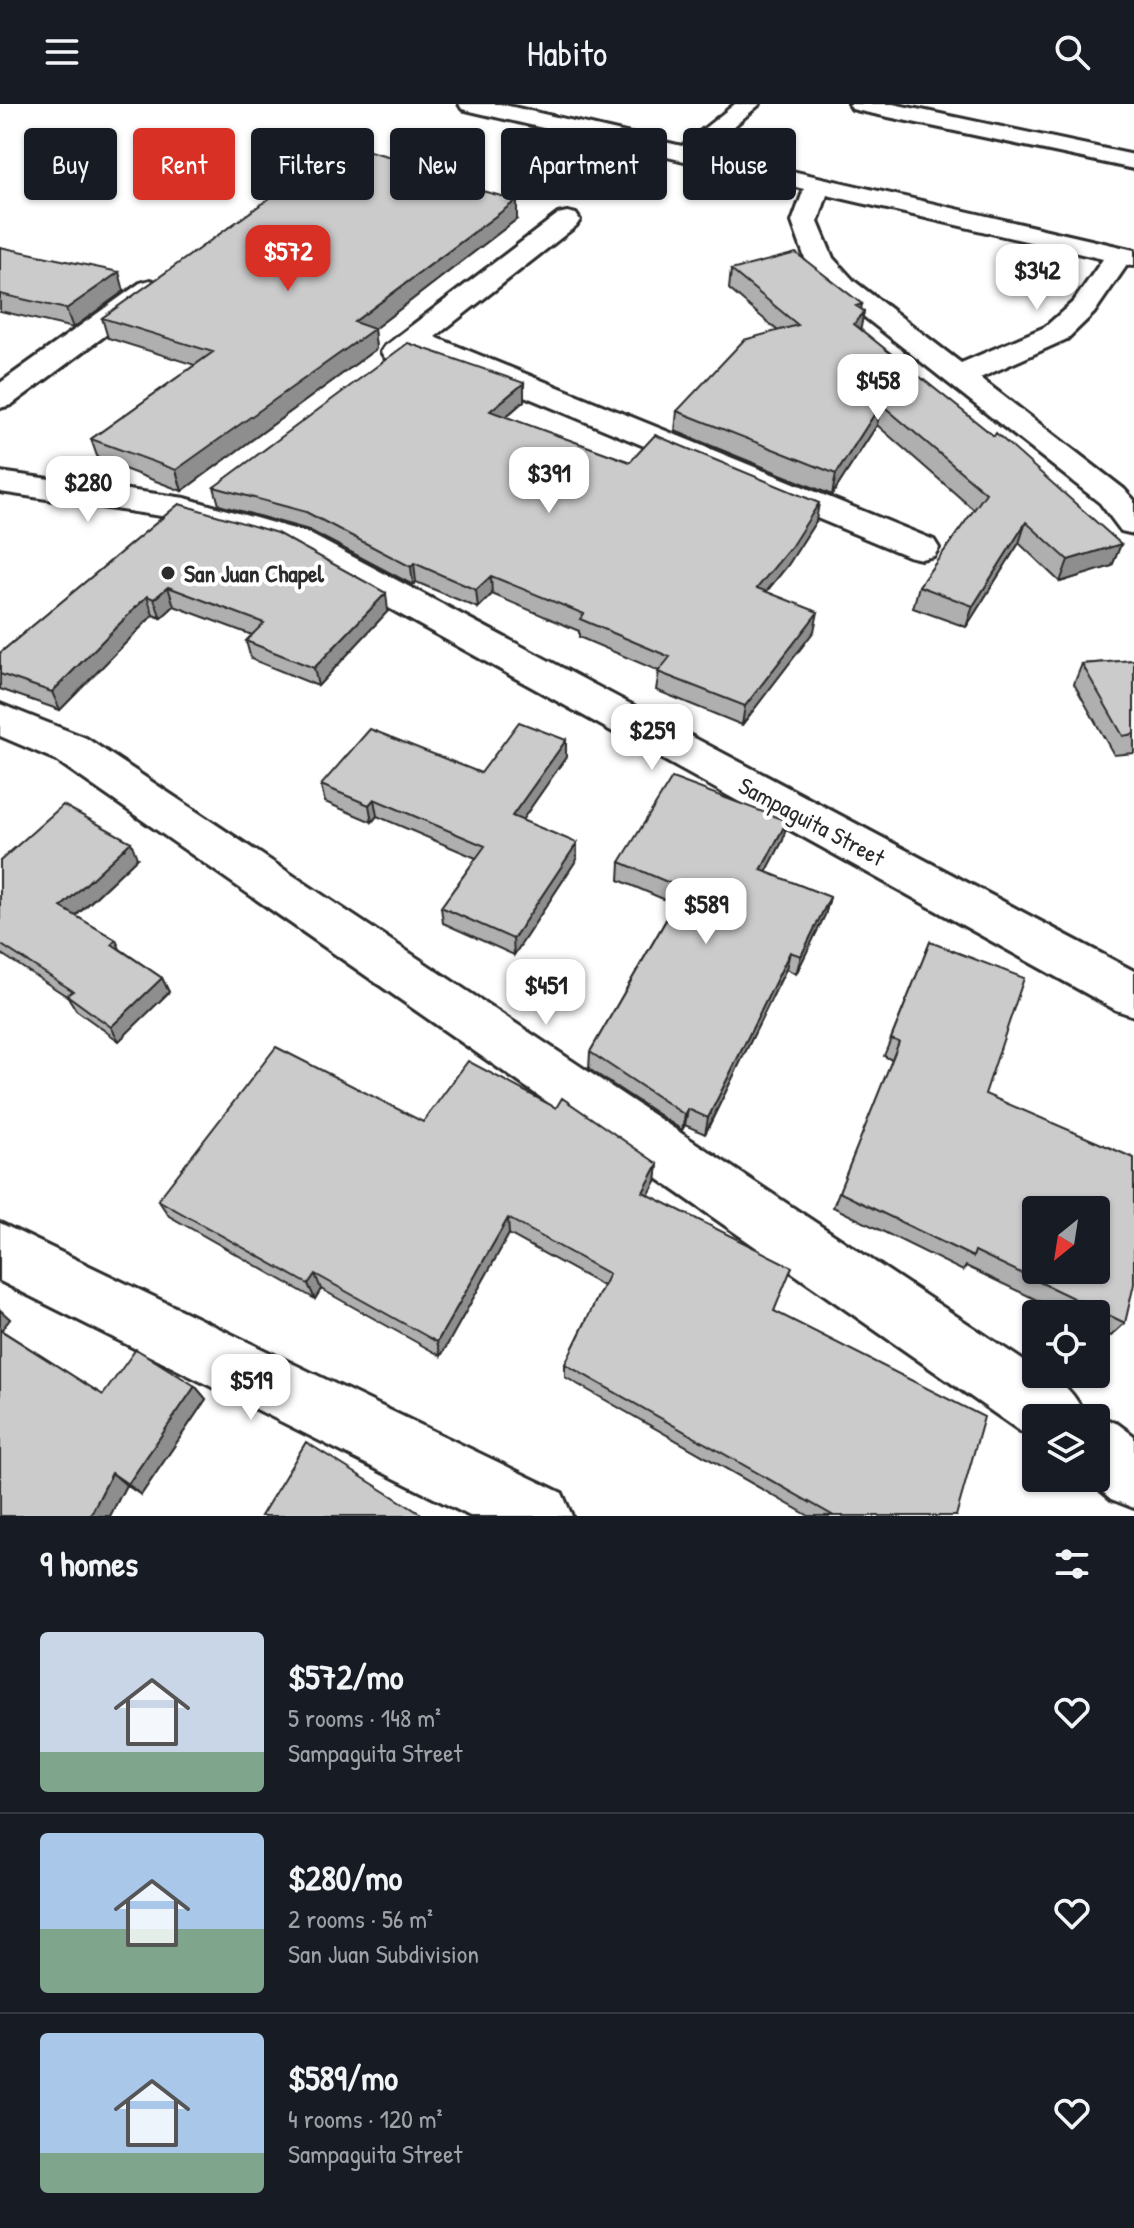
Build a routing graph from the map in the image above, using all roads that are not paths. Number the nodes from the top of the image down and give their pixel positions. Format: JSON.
{"nodes":[{"id":1,"x":470,"y":104,"type":"edge"},
{"id":2,"x":749,"y":104,"type":"edge"},
{"id":3,"x":860,"y":104,"type":"edge"},
{"id":4,"x":719,"y":128,"type":"edge"},
{"id":5,"x":683,"y":153,"type":"edge"},
{"id":6,"x":1134,"y":162,"type":"edge"},
{"id":7,"x":796,"y":180,"type":"edge"},
{"id":8,"x":818,"y":185,"type":"junction"},
{"id":9,"x":567,"y":220,"type":"dead end"},
{"id":10,"x":1127,"y":256,"type":"edge"},
{"id":11,"x":166,"y":278,"type":"edge"},
{"id":12,"x":414,"y":339,"type":"junction"},
{"id":13,"x":376,"y":367,"type":"edge"},
{"id":14,"x":960,"y":375,"type":"junction"},
{"id":15,"x":0,"y":398,"type":"edge"},
{"id":16,"x":0,"y":482,"type":"edge"},
{"id":17,"x":1123,"y":495,"type":"edge"},
{"id":18,"x":1134,"y":523,"type":"edge"},
{"id":19,"x":921,"y":548,"type":"dead end"},
{"id":20,"x":0,"y":719,"type":"edge"},
{"id":21,"x":1134,"y":995,"type":"edge"},
{"id":22,"x":0,"y":1251,"type":"edge"},
{"id":23,"x":1034,"y":1404,"type":"edge"},
{"id":24,"x":1110,"y":1457,"type":"edge"},
{"id":25,"x":1134,"y":1476,"type":"edge"},
{"id":26,"x":539,"y":1516,"type":"edge"}],
"edges":[{"from":1,"to":5,"type":"street"},
{"from":2,"to":4,"type":"street"},
{"from":3,"to":6,"type":"street"},
{"from":7,"to":8,"type":"street"},
{"from":8,"to":10,"type":"street"},
{"from":8,"to":14,"type":"street"},
{"from":9,"to":12,"type":"street"},
{"from":10,"to":14,"type":"street"},
{"from":11,"to":15,"type":"street"},
{"from":12,"to":13,"type":"street"},
{"from":12,"to":19,"type":"street"},
{"from":14,"to":17,"type":"street"},
{"from":16,"to":21,"type":"street","name":"Sampaguita Street"},
{"from":17,"to":18,"type":"street"},
{"from":20,"to":23,"type":"street"},
{"from":22,"to":26,"type":"street"},
{"from":24,"to":25,"type":"street"}]}
